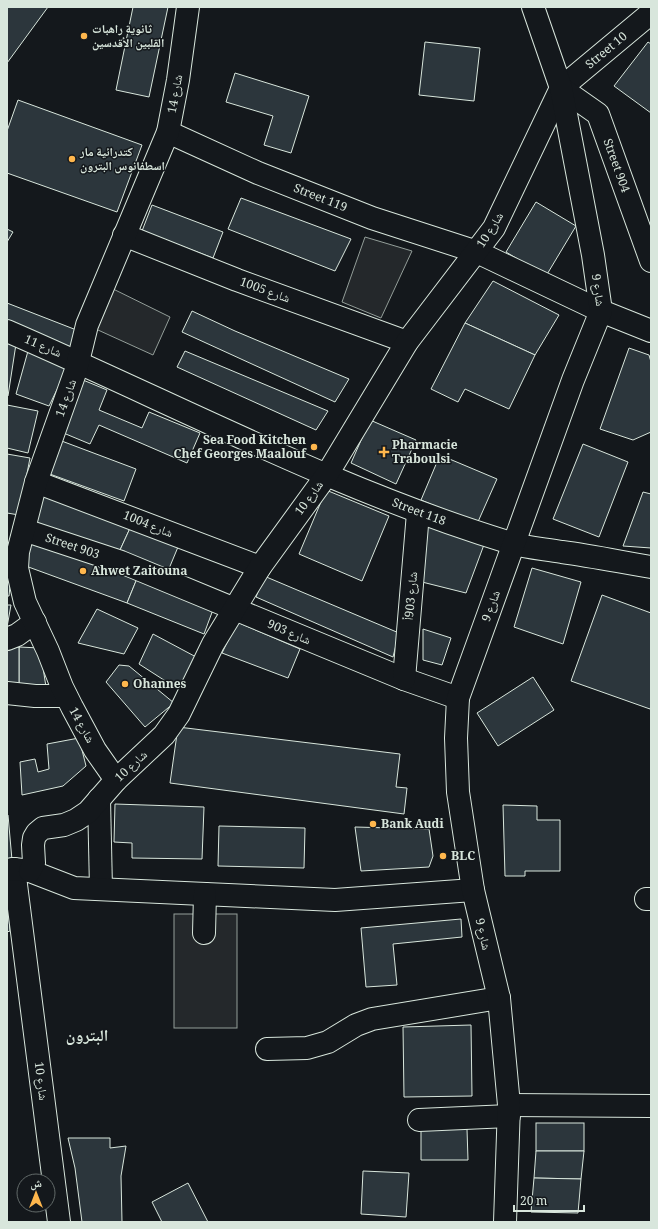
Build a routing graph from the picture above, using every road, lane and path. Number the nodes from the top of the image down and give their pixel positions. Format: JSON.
{"nodes":[{"id":1,"x":188,"y":7,"type":"edge"},
{"id":2,"x":533,"y":7,"type":"edge"},
{"id":3,"x":651,"y":13,"type":"edge"},
{"id":4,"x":561,"y":88,"type":"junction"},
{"id":5,"x":168,"y":132,"type":"junction"},
{"id":6,"x":124,"y":235,"type":"junction"},
{"id":7,"x":477,"y":252,"type":"junction"},
{"id":8,"x":651,"y":261,"type":"edge"},
{"id":9,"x":601,"y":311,"type":"junction"},
{"id":10,"x":7,"y":331,"type":"edge"},
{"id":11,"x":651,"y":331,"type":"edge"},
{"id":12,"x":407,"y":342,"type":"junction"},
{"id":13,"x":78,"y":361,"type":"junction"},
{"id":14,"x":326,"y":476,"type":"junction"},
{"id":15,"x":36,"y":482,"type":"junction"},
{"id":16,"x":418,"y":513,"type":"junction"},
{"id":17,"x":24,"y":530,"type":"junction"},
{"id":18,"x":513,"y":544,"type":"junction"},
{"id":19,"x":121,"y":562,"type":"joint"},
{"id":20,"x":260,"y":567,"type":"junction"},
{"id":21,"x":651,"y":567,"type":"edge"},
{"id":22,"x":235,"y":608,"type":"junction"},
{"id":23,"x":35,"y":622,"type":"junction"},
{"id":24,"x":7,"y":639,"type":"edge"},
{"id":25,"x":404,"y":679,"type":"junction"},
{"id":26,"x":7,"y":693,"type":"edge"},
{"id":27,"x":66,"y":696,"type":"junction"},
{"id":28,"x":458,"y":698,"type":"junction"},
{"id":29,"x":116,"y":780,"type":"junction"},
{"id":30,"x":99,"y":799,"type":"junction"},
{"id":31,"x":17,"y":870,"type":"edge"},
{"id":32,"x":101,"y":889,"type":"junction"},
{"id":33,"x":473,"y":890,"type":"junction"},
{"id":34,"x":205,"y":894,"type":"junction"},
{"id":35,"x":204,"y":933,"type":"dead end"},
{"id":36,"x":499,"y":998,"type":"junction"},
{"id":37,"x":267,"y":1049,"type":"dead end"},
{"id":38,"x":651,"y":1106,"type":"edge"},
{"id":39,"x":509,"y":1110,"type":"junction"},
{"id":40,"x":419,"y":1120,"type":"dead end"},
{"id":41,"x":59,"y":1222,"type":"edge"},
{"id":42,"x":505,"y":1222,"type":"edge"}],
"edges":[{"from":1,"to":5,"type":"street","name":"شارع 14"},
{"from":2,"to":4,"type":"street","name":"شارع 9"},
{"from":3,"to":4,"type":"street","name":"Street 10"},
{"from":4,"to":7,"type":"street","name":"شارع 10"},
{"from":4,"to":8,"type":"street","name":"Street 904"},
{"from":4,"to":9,"type":"street","name":"شارع 9"},
{"from":5,"to":6,"type":"street","name":"شارع 14"},
{"from":5,"to":7,"type":"street","name":"Street 119"},
{"from":6,"to":12,"type":"street","name":"شارع 1005"},
{"from":6,"to":13,"type":"street","name":"شارع 14"},
{"from":7,"to":9,"type":"street","name":"Street 119"},
{"from":7,"to":12,"type":"street","name":"شارع 10"},
{"from":9,"to":11,"type":"street","name":"Street 119"},
{"from":9,"to":18,"type":"street","name":"شارع 9"},
{"from":10,"to":13,"type":"street","name":"شارع 11"},
{"from":12,"to":14,"type":"street","name":"شارع 10"},
{"from":13,"to":14,"type":"street","name":"شارع 11"},
{"from":13,"to":15,"type":"street","name":"شارع 14"},
{"from":14,"to":16,"type":"street","name":"Street 118"},
{"from":14,"to":20,"type":"street","name":"شارع 10"},
{"from":15,"to":17,"type":"street","name":"شارع 14"},
{"from":15,"to":20,"type":"street","name":"شارع 1004"},
{"from":16,"to":18,"type":"street","name":"Street 118"},
{"from":16,"to":25,"type":"street","name":"شارع 903أ"},
{"from":17,"to":19,"type":"street","name":"Street 903"},
{"from":17,"to":23,"type":"street","name":"شارع 14"},
{"from":18,"to":21,"type":"street","name":"Street 118"},
{"from":18,"to":28,"type":"street","name":"شارع 9"},
{"from":19,"to":22,"type":"street","name":"شارع 903"},
{"from":20,"to":22,"type":"street","name":"شارع 10"},
{"from":22,"to":25,"type":"street","name":"شارع 903"},
{"from":22,"to":29,"type":"street","name":"شارع 10"},
{"from":23,"to":24,"type":"street"},
{"from":23,"to":27,"type":"street","name":"شارع 14"},
{"from":25,"to":28,"type":"street","name":"شارع 903"},
{"from":26,"to":27,"type":"street"},
{"from":27,"to":29,"type":"street","name":"شارع 14"},
{"from":28,"to":33,"type":"street","name":"شارع 9"},
{"from":29,"to":30,"type":"street","name":"شارع 10"},
{"from":30,"to":31,"type":"street","name":"شارع 10"},
{"from":30,"to":32,"type":"street"},
{"from":31,"to":32,"type":"street"},
{"from":31,"to":41,"type":"street","name":"شارع 10"},
{"from":32,"to":34,"type":"street"},
{"from":33,"to":34,"type":"street"},
{"from":33,"to":36,"type":"street","name":"شارع 9"},
{"from":34,"to":35,"type":"street"},
{"from":36,"to":37,"type":"street"},
{"from":36,"to":39,"type":"street","name":"شارع 9"},
{"from":38,"to":39,"type":"street"},
{"from":39,"to":40,"type":"street"},
{"from":39,"to":42,"type":"street","name":"شارع 9"}]}
